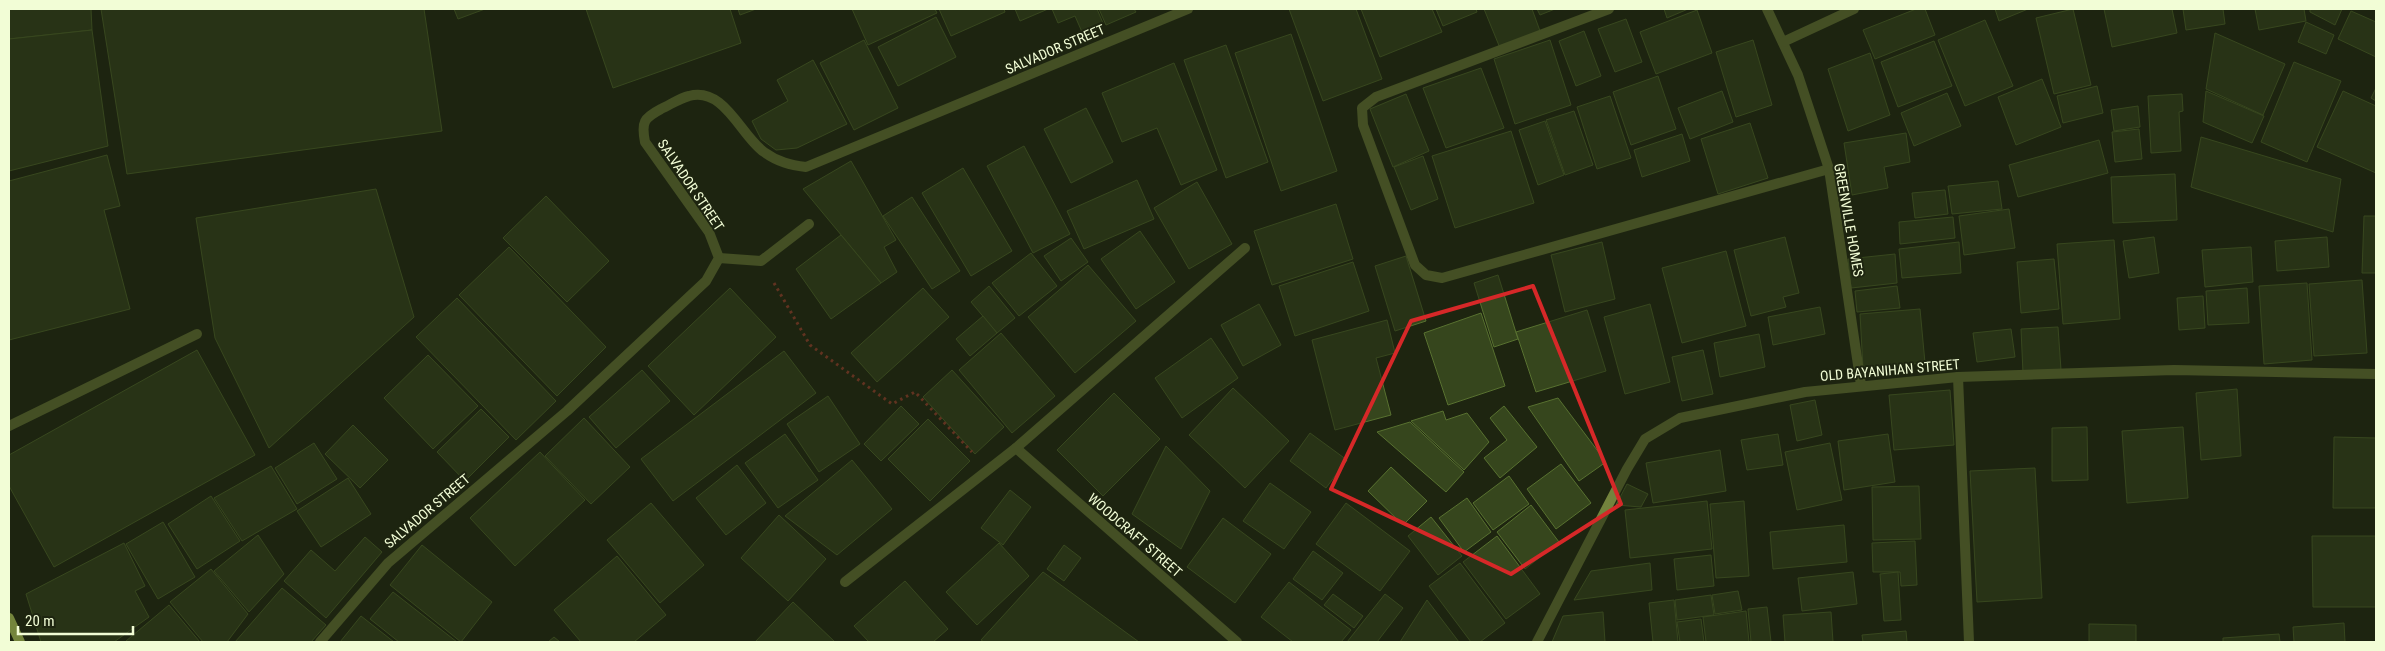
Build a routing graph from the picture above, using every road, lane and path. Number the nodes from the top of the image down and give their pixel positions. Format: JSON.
{"nodes":[{"id":1,"x":1188,"y":9,"type":"edge"},
{"id":2,"x":1609,"y":9,"type":"edge"},
{"id":3,"x":1767,"y":9,"type":"edge"},
{"id":4,"x":1854,"y":9,"type":"edge"},
{"id":5,"x":1782,"y":42,"type":"junction"},
{"id":6,"x":1828,"y":169,"type":"junction"},
{"id":7,"x":809,"y":224,"type":"dead end"},
{"id":8,"x":1245,"y":248,"type":"dead end"},
{"id":9,"x":719,"y":258,"type":"junction"},
{"id":10,"x":761,"y":261,"type":"junction"},
{"id":11,"x":197,"y":334,"type":"dead end"},
{"id":12,"x":2376,"y":374,"type":"edge"},
{"id":13,"x":1958,"y":376,"type":"junction"},
{"id":14,"x":1860,"y":385,"type":"junction"},
{"id":15,"x":9,"y":426,"type":"edge"},
{"id":16,"x":1016,"y":448,"type":"junction"},
{"id":17,"x":1000,"y":461,"type":"junction"},
{"id":18,"x":845,"y":582,"type":"dead end"},
{"id":19,"x":9,"y":618,"type":"edge"},
{"id":20,"x":11,"y":631,"type":"edge"},
{"id":21,"x":20,"y":642,"type":"edge"},
{"id":22,"x":320,"y":642,"type":"edge"},
{"id":23,"x":1237,"y":642,"type":"edge"},
{"id":24,"x":1537,"y":642,"type":"edge"},
{"id":25,"x":1969,"y":642,"type":"edge"}],
"edges":[{"from":1,"to":9,"type":"street","name":"SALVADOR STREET"},
{"from":2,"to":6,"type":"street"},
{"from":3,"to":5,"type":"street","name":"GREENVILLE HOMES"},
{"from":4,"to":5,"type":"street"},
{"from":5,"to":6,"type":"street","name":"GREENVILLE HOMES"},
{"from":6,"to":14,"type":"street","name":"GREENVILLE HOMES"},
{"from":7,"to":10,"type":"street"},
{"from":8,"to":16,"type":"street"},
{"from":9,"to":10,"type":"street"},
{"from":9,"to":22,"type":"street","name":"SALVADOR STREET"},
{"from":10,"to":17,"type":"path"},
{"from":11,"to":15,"type":"street"},
{"from":12,"to":13,"type":"street","name":"OLD BAYANIHAN STREET"},
{"from":13,"to":14,"type":"street","name":"OLD BAYANIHAN STREET"},
{"from":13,"to":25,"type":"street"},
{"from":14,"to":24,"type":"street","name":"OLD BAYANIHAN STREET"},
{"from":16,"to":17,"type":"street"},
{"from":16,"to":23,"type":"street","name":"WOODCRAFT STREET"},
{"from":17,"to":18,"type":"street"},
{"from":19,"to":20,"type":"main road"},
{"from":20,"to":21,"type":"main road"}]}
